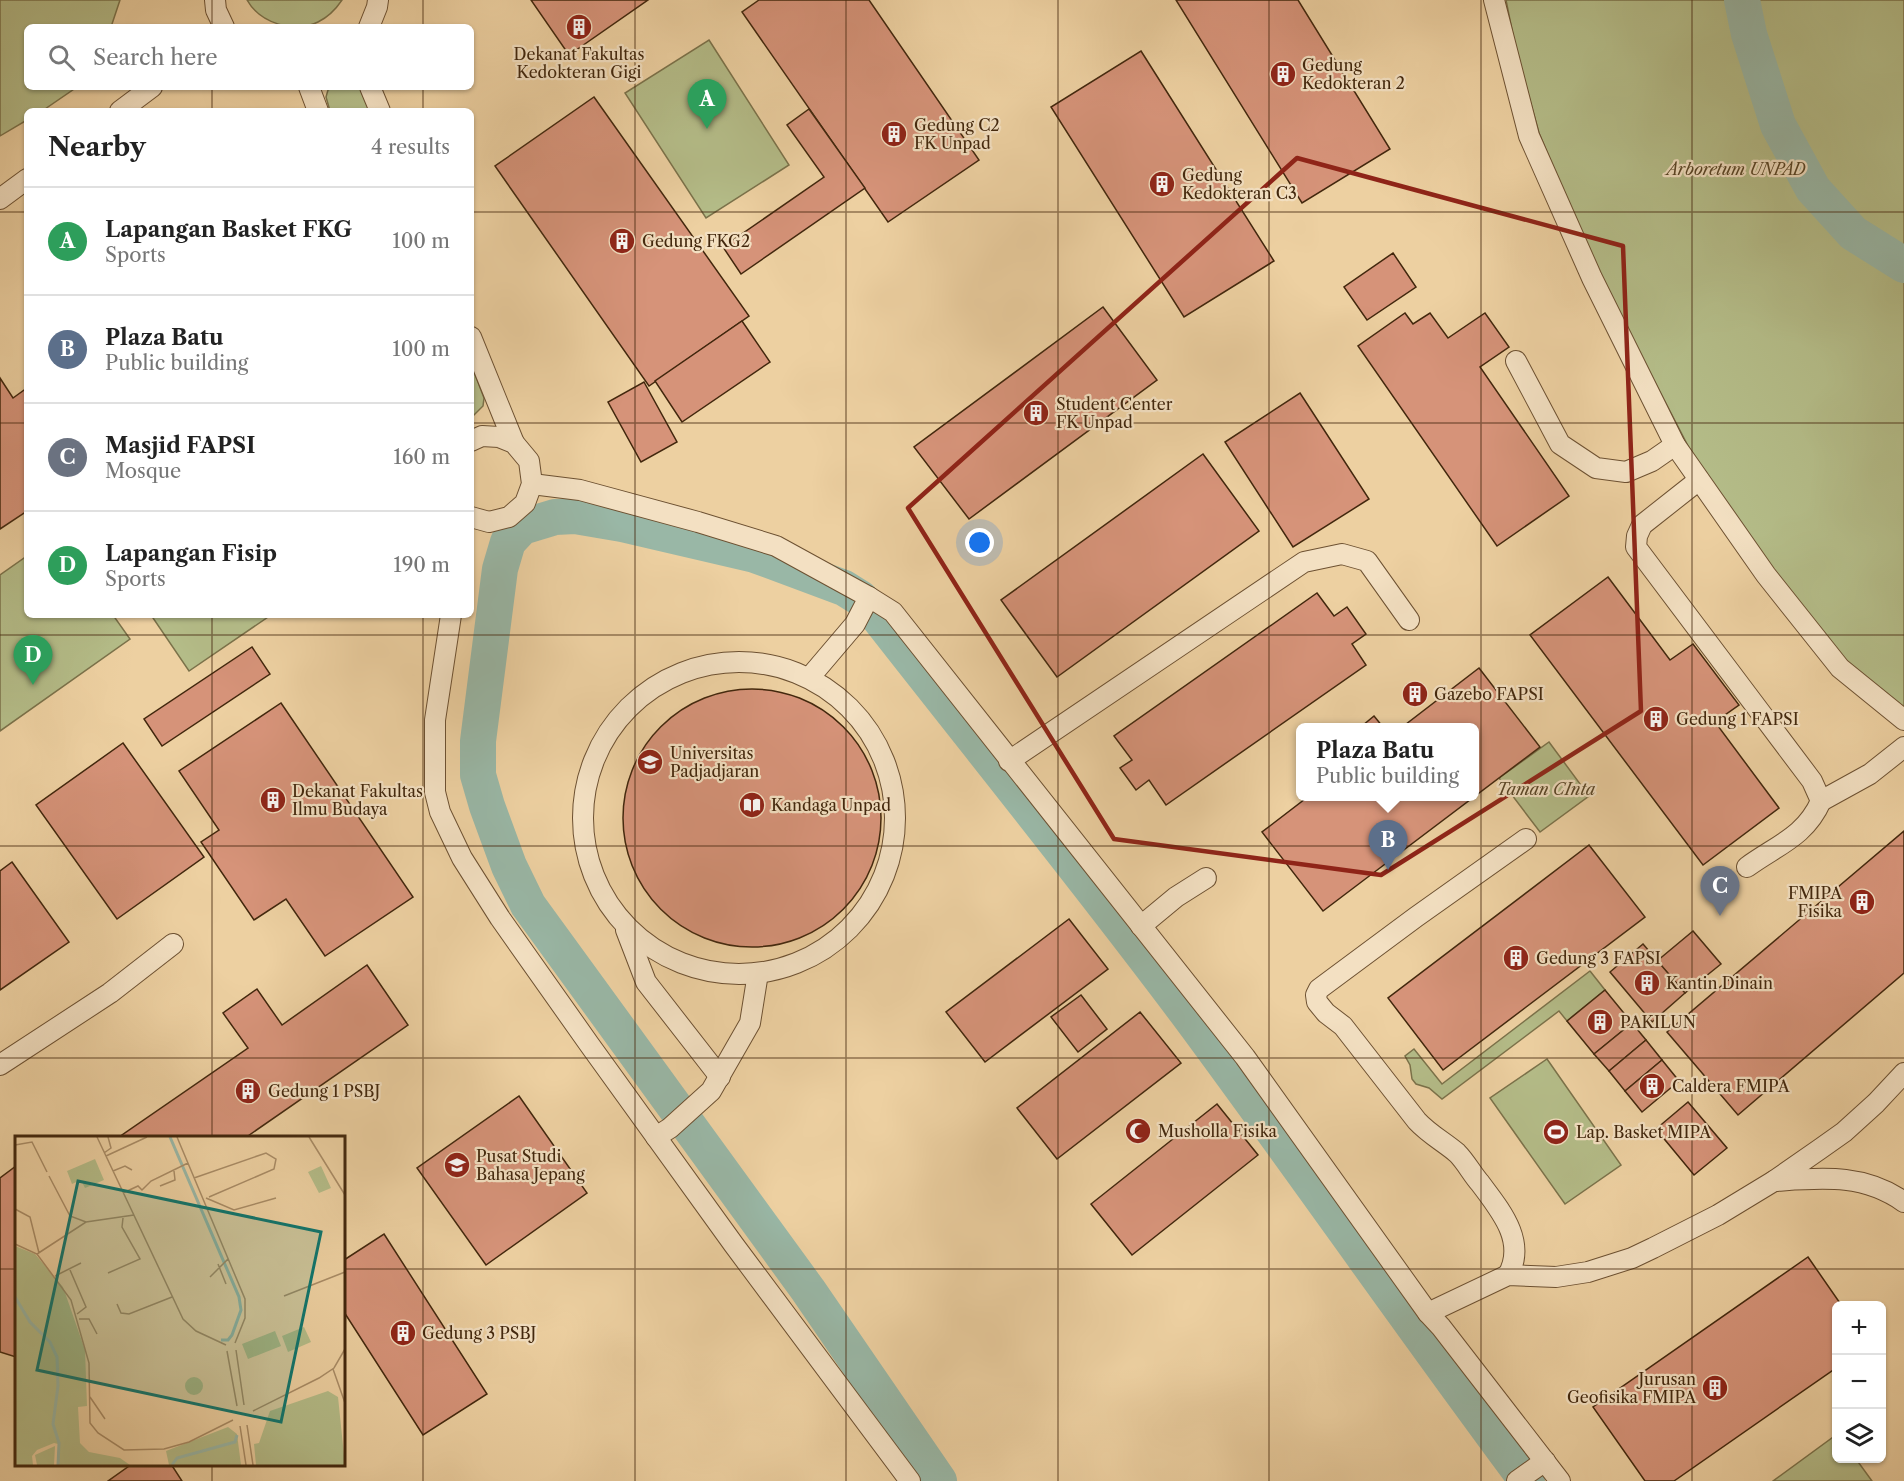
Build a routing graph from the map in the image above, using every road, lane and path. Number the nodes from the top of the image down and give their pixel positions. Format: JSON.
{"nodes":[{"id":1,"x":215,"y":0,"type":"edge"},
{"id":2,"x":378,"y":0,"type":"edge"},
{"id":3,"x":1494,"y":0,"type":"edge"},
{"id":4,"x":223,"y":24,"type":"edge"},
{"id":5,"x":370,"y":24,"type":"edge"},
{"id":6,"x":148,"y":90,"type":"edge"},
{"id":7,"x":310,"y":90,"type":"edge"},
{"id":8,"x":371,"y":90,"type":"edge"},
{"id":9,"x":124,"y":108,"type":"edge"},
{"id":10,"x":317,"y":108,"type":"edge"},
{"id":11,"x":379,"y":108,"type":"edge"},
{"id":12,"x":24,"y":181,"type":"edge"},
{"id":13,"x":0,"y":199,"type":"edge"},
{"id":14,"x":474,"y":344,"type":"edge"},
{"id":15,"x":1516,"y":361,"type":"dead end"},
{"id":16,"x":474,"y":440,"type":"edge"},
{"id":17,"x":514,"y":443,"type":"junction"},
{"id":18,"x":1675,"y":445,"type":"junction"},
{"id":19,"x":1699,"y":480,"type":"junction"},
{"id":20,"x":532,"y":484,"type":"junction"},
{"id":21,"x":474,"y":518,"type":"edge"},
{"id":22,"x":869,"y":597,"type":"junction"},
{"id":23,"x":451,"y":618,"type":"edge"},
{"id":24,"x":1409,"y":620,"type":"dead end"},
{"id":25,"x":810,"y":677,"type":"junction"},
{"id":26,"x":1904,"y":720,"type":"edge"},
{"id":27,"x":1904,"y":747,"type":"edge"},
{"id":28,"x":1009,"y":761,"type":"junction"},
{"id":29,"x":1821,"y":801,"type":"junction"},
{"id":30,"x":1526,"y":839,"type":"dead end"},
{"id":31,"x":1748,"y":867,"type":"dead end"},
{"id":32,"x":1206,"y":878,"type":"dead end"},
{"id":33,"x":1141,"y":926,"type":"junction"},
{"id":34,"x":625,"y":928,"type":"junction"},
{"id":35,"x":173,"y":944,"type":"dead end"},
{"id":36,"x":758,"y":973,"type":"junction"},
{"id":37,"x":0,"y":1065,"type":"edge"},
{"id":38,"x":1904,"y":1073,"type":"edge"},
{"id":39,"x":716,"y":1084,"type":"junction"},
{"id":40,"x":663,"y":1132,"type":"junction"},
{"id":41,"x":1774,"y":1181,"type":"junction"},
{"id":42,"x":1904,"y":1202,"type":"edge"},
{"id":43,"x":1508,"y":1275,"type":"junction"},
{"id":44,"x":1428,"y":1313,"type":"junction"},
{"id":45,"x":1545,"y":1461,"type":"junction"},
{"id":46,"x":1521,"y":1478,"type":"edge"},
{"id":47,"x":910,"y":1481,"type":"edge"},
{"id":48,"x":1560,"y":1481,"type":"edge"}],
"edges":[{"from":1,"to":4,"type":"lane"},
{"from":2,"to":5,"type":"lane"},
{"from":3,"to":18,"type":"lane"},
{"from":6,"to":9,"type":"lane"},
{"from":7,"to":10,"type":"lane"},
{"from":8,"to":11,"type":"lane"},
{"from":12,"to":13,"type":"lane"},
{"from":14,"to":17,"type":"lane"},
{"from":15,"to":18,"type":"lane"},
{"from":16,"to":17,"type":"lane"},
{"from":17,"to":20,"type":"lane"},
{"from":18,"to":19,"type":"lane"},
{"from":19,"to":26,"type":"lane"},
{"from":19,"to":29,"type":"lane"},
{"from":20,"to":21,"type":"lane"},
{"from":20,"to":22,"type":"lane"},
{"from":22,"to":25,"type":"lane"},
{"from":22,"to":28,"type":"lane"},
{"from":23,"to":40,"type":"lane"},
{"from":24,"to":28,"type":"lane"},
{"from":25,"to":34,"type":"lane"},
{"from":25,"to":36,"type":"lane"},
{"from":27,"to":29,"type":"lane"},
{"from":28,"to":33,"type":"lane"},
{"from":29,"to":31,"type":"lane"},
{"from":30,"to":43,"type":"lane"},
{"from":32,"to":33,"type":"lane"},
{"from":33,"to":44,"type":"lane"},
{"from":34,"to":36,"type":"lane"},
{"from":34,"to":39,"type":"lane"},
{"from":35,"to":37,"type":"lane"},
{"from":36,"to":39,"type":"lane"},
{"from":38,"to":41,"type":"lane"},
{"from":39,"to":40,"type":"lane"},
{"from":40,"to":47,"type":"lane"},
{"from":41,"to":42,"type":"lane"},
{"from":41,"to":43,"type":"lane"},
{"from":43,"to":44,"type":"lane"},
{"from":44,"to":45,"type":"lane"},
{"from":45,"to":46,"type":"lane"},
{"from":45,"to":48,"type":"lane"}]}
